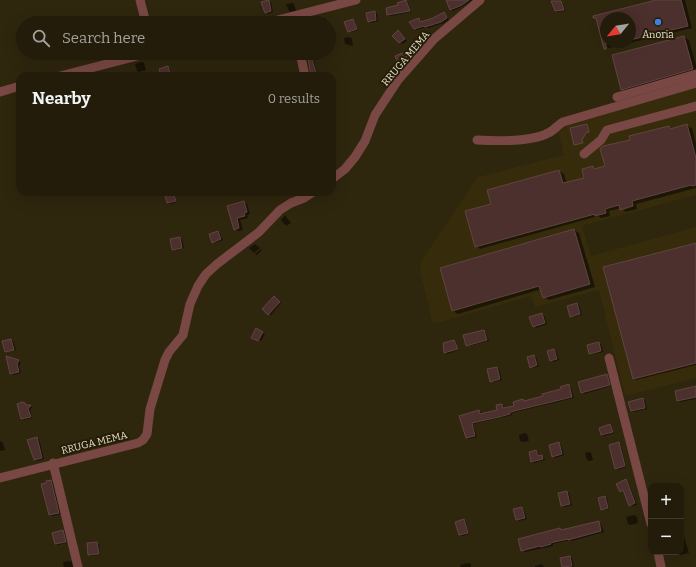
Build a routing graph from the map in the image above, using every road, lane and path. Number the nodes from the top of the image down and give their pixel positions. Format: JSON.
{"nodes":[{"id":1,"x":140,"y":0,"type":"edge"},
{"id":2,"x":356,"y":0,"type":"edge"},
{"id":3,"x":480,"y":0,"type":"edge"},
{"id":4,"x":144,"y":16,"type":"edge"},
{"id":5,"x":305,"y":16,"type":"edge"},
{"id":6,"x":122,"y":60,"type":"edge"},
{"id":7,"x":302,"y":60,"type":"edge"},
{"id":8,"x":75,"y":72,"type":"edge"},
{"id":9,"x":304,"y":72,"type":"edge"},
{"id":10,"x":696,"y":74,"type":"edge"},
{"id":11,"x":696,"y":83,"type":"edge"},
{"id":12,"x":16,"y":87,"type":"edge"},
{"id":13,"x":0,"y":92,"type":"edge"},
{"id":14,"x":617,"y":97,"type":"dead end"},
{"id":15,"x":696,"y":106,"type":"edge"},
{"id":16,"x":477,"y":140,"type":"dead end"},
{"id":17,"x":584,"y":154,"type":"dead end"},
{"id":18,"x":336,"y":176,"type":"edge"},
{"id":19,"x":307,"y":196,"type":"edge"},
{"id":20,"x":609,"y":358,"type":"dead end"},
{"id":21,"x":53,"y":463,"type":"junction"},
{"id":22,"x":0,"y":478,"type":"edge"},
{"id":23,"x":650,"y":519,"type":"edge"},
{"id":24,"x":659,"y":555,"type":"edge"},
{"id":25,"x":78,"y":567,"type":"edge"},
{"id":26,"x":661,"y":567,"type":"edge"}],
"edges":[{"from":1,"to":4,"type":"lane"},
{"from":2,"to":5,"type":"lane"},
{"from":3,"to":18,"type":"lane","name":"RRUGA MEMA"},
{"from":6,"to":8,"type":"lane"},
{"from":7,"to":9,"type":"lane"},
{"from":10,"to":14,"type":"lane"},
{"from":11,"to":16,"type":"lane"},
{"from":12,"to":13,"type":"lane"},
{"from":15,"to":17,"type":"lane"},
{"from":19,"to":21,"type":"lane","name":"RRUGA MEMA"},
{"from":20,"to":23,"type":"lane"},
{"from":21,"to":22,"type":"lane","name":"RRUGA MEMA"},
{"from":21,"to":25,"type":"lane"},
{"from":24,"to":26,"type":"lane"}]}
